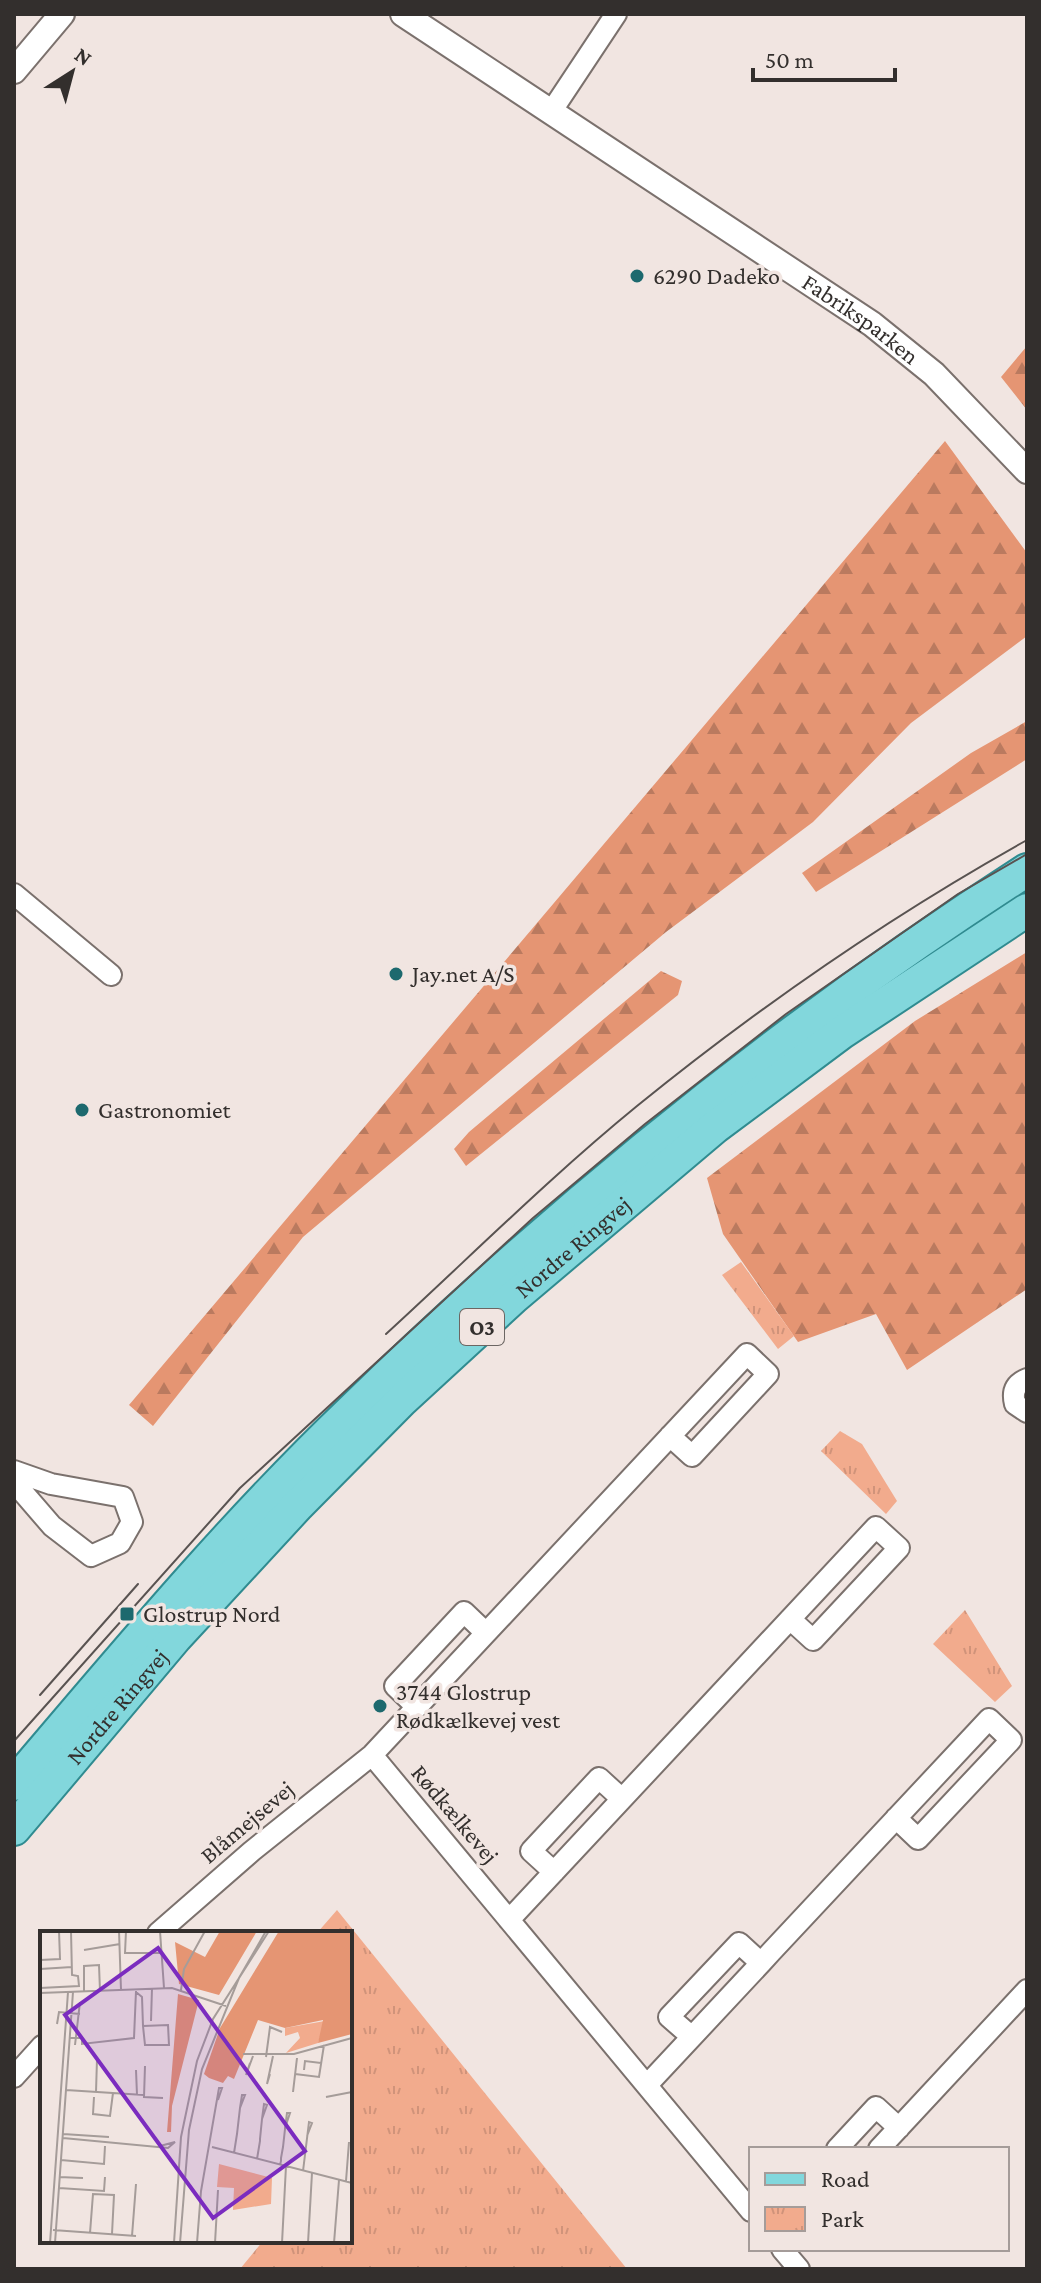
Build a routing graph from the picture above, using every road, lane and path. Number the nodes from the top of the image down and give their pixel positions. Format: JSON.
{"nodes":[{"id":1,"x":62,"y":14,"type":"edge"},
{"id":2,"x":403,"y":14,"type":"edge"},
{"id":3,"x":616,"y":14,"type":"edge"},
{"id":4,"x":14,"y":71,"type":"edge"},
{"id":5,"x":551,"y":112,"type":"junction"},
{"id":6,"x":1027,"y":471,"type":"edge"},
{"id":7,"x":1027,"y":870,"type":"edge"},
{"id":8,"x":14,"y":894,"type":"edge"},
{"id":9,"x":1027,"y":910,"type":"edge"},
{"id":10,"x":111,"y":975,"type":"dead end"},
{"id":11,"x":1027,"y":1379,"type":"edge"},
{"id":12,"x":1027,"y":1412,"type":"edge"},
{"id":13,"x":670,"y":1436,"type":"junction"},
{"id":14,"x":14,"y":1471,"type":"edge"},
{"id":15,"x":14,"y":1482,"type":"edge"},
{"id":16,"x":790,"y":1619,"type":"junction"},
{"id":17,"x":486,"y":1633,"type":"junction"},
{"id":18,"x":417,"y":1707,"type":"junction"},
{"id":19,"x":372,"y":1755,"type":"junction"},
{"id":20,"x":14,"y":1784,"type":"edge"},
{"id":21,"x":622,"y":1799,"type":"junction"},
{"id":22,"x":896,"y":1818,"type":"junction"},
{"id":23,"x":14,"y":1829,"type":"edge"},
{"id":24,"x":554,"y":1872,"type":"junction"},
{"id":25,"x":509,"y":1920,"type":"junction"},
{"id":26,"x":160,"y":1931,"type":"edge"},
{"id":27,"x":761,"y":1963,"type":"junction"},
{"id":28,"x":1024,"y":2000,"type":"edge"},
{"id":29,"x":692,"y":2037,"type":"junction"},
{"id":30,"x":40,"y":2048,"type":"edge"},
{"id":31,"x":14,"y":2077,"type":"edge"},
{"id":32,"x":647,"y":2085,"type":"junction"},
{"id":33,"x":899,"y":2128,"type":"junction"},
{"id":34,"x":839,"y":2147,"type":"edge"},
{"id":35,"x":881,"y":2147,"type":"edge"},
{"id":36,"x":749,"y":2209,"type":"edge"},
{"id":37,"x":785,"y":2251,"type":"edge"},
{"id":38,"x":799,"y":2269,"type":"edge"}],
"edges":[{"from":1,"to":4,"type":"street"},
{"from":2,"to":5,"type":"street","name":"Fabriksparken"},
{"from":3,"to":5,"type":"street"},
{"from":5,"to":6,"type":"street","name":"Fabriksparken"},
{"from":7,"to":20,"type":"main road","name":"Nordre Ringvej","number":"O3"},
{"from":8,"to":10,"type":"street"},
{"from":9,"to":23,"type":"main road","name":"Nordre Ringvej","number":"O3"},
{"from":11,"to":12,"type":"street"},
{"from":13,"to":13,"type":"street"},
{"from":13,"to":17,"type":"street"},
{"from":14,"to":15,"type":"street"},
{"from":16,"to":16,"type":"street"},
{"from":16,"to":21,"type":"street"},
{"from":17,"to":18,"type":"street"},
{"from":17,"to":18,"type":"street"},
{"from":18,"to":19,"type":"street"},
{"from":19,"to":25,"type":"street","name":"Rødkælkevej"},
{"from":19,"to":26,"type":"street","name":"Blåmejsevej"},
{"from":21,"to":24,"type":"street"},
{"from":21,"to":24,"type":"street","name":"Rødkælkevej"},
{"from":22,"to":22,"type":"street"},
{"from":22,"to":27,"type":"street"},
{"from":24,"to":25,"type":"street"},
{"from":25,"to":32,"type":"street","name":"Rødkælkevej"},
{"from":27,"to":29,"type":"street"},
{"from":27,"to":29,"type":"street"},
{"from":28,"to":33,"type":"street"},
{"from":29,"to":32,"type":"street"},
{"from":30,"to":31,"type":"street"},
{"from":32,"to":36,"type":"street","name":"Rødkælkevej"},
{"from":33,"to":34,"type":"street"},
{"from":33,"to":35,"type":"street"},
{"from":37,"to":38,"type":"street"}]}
